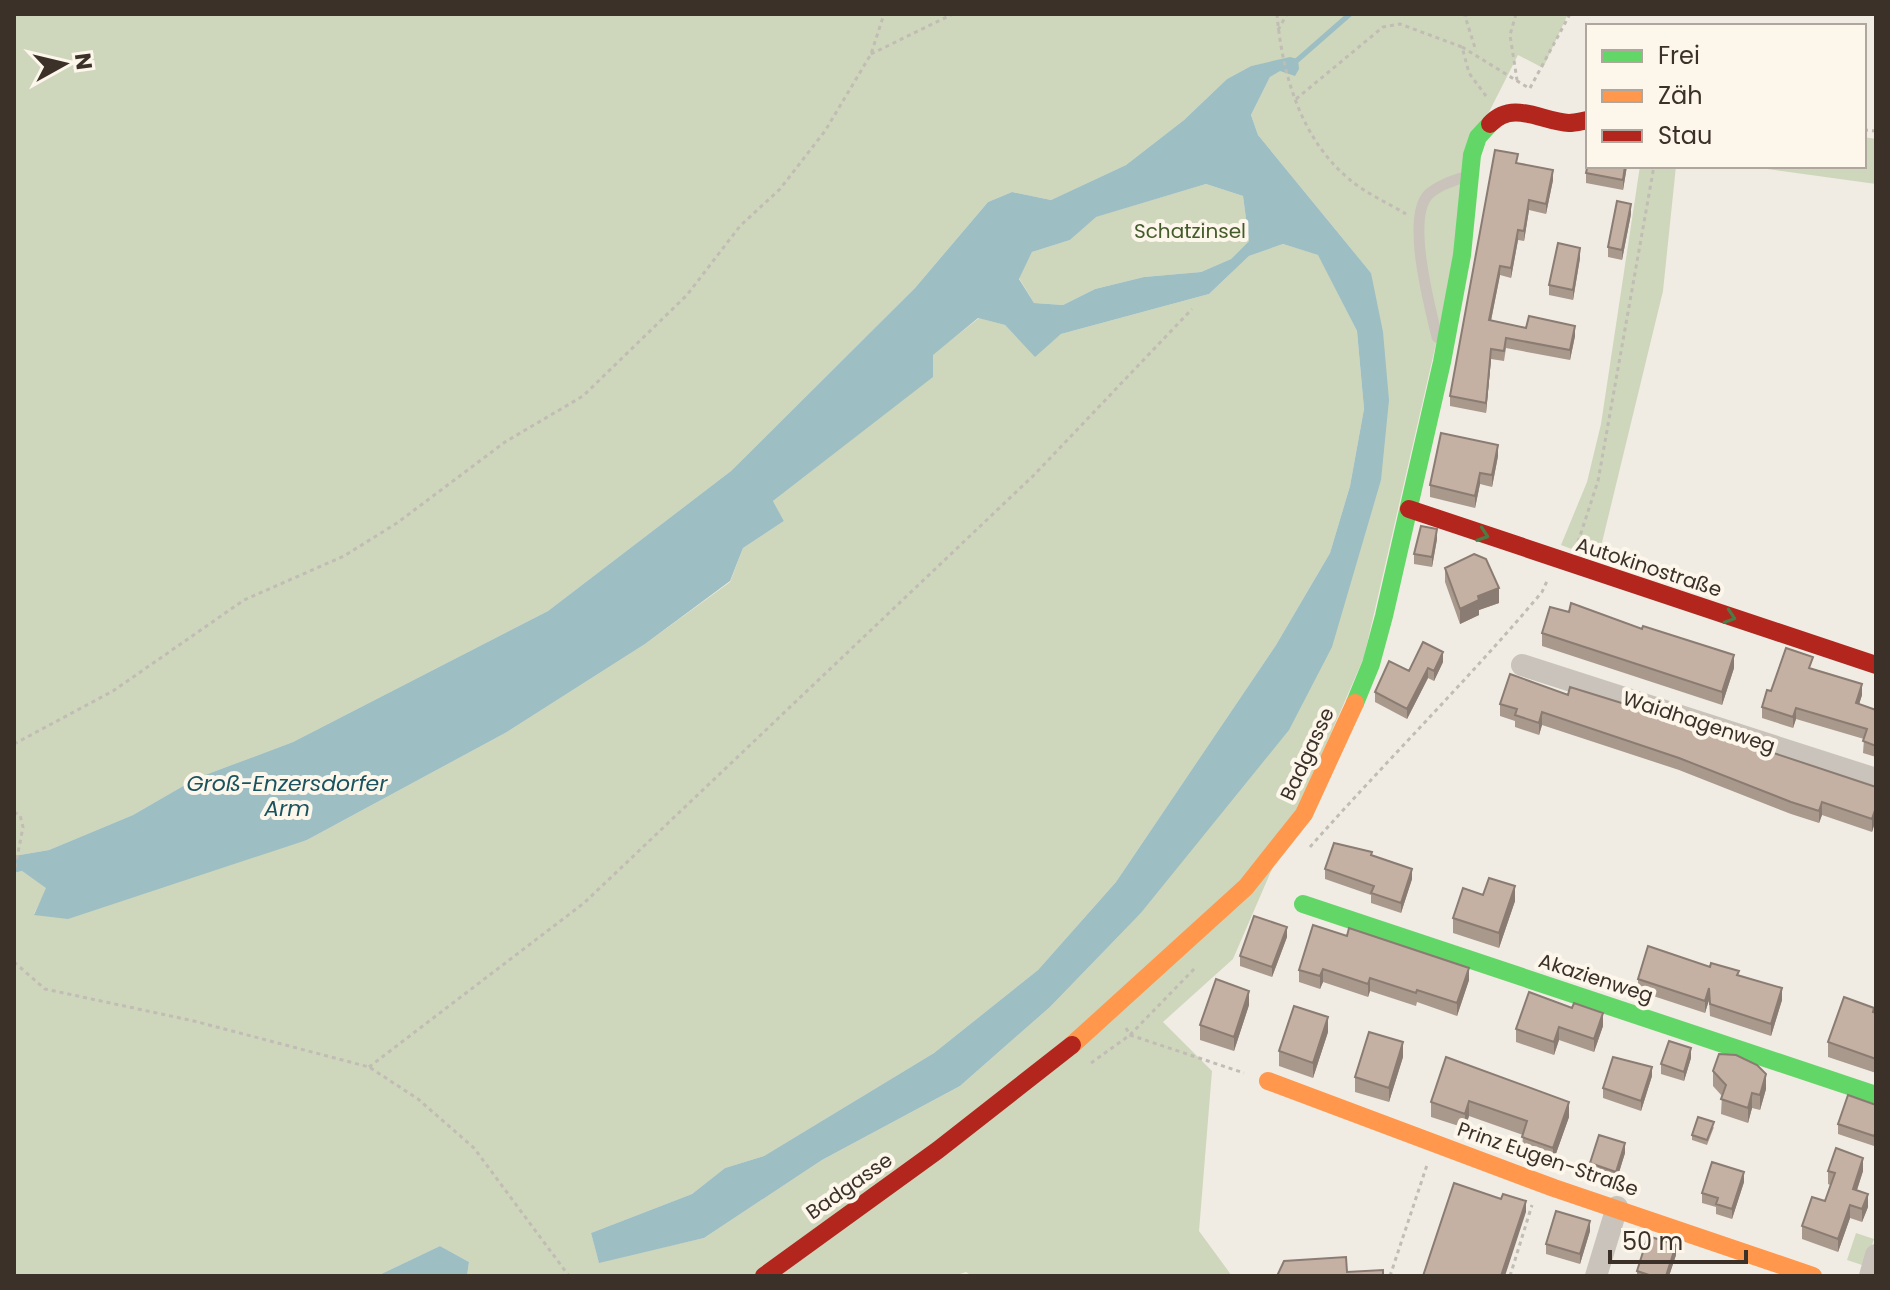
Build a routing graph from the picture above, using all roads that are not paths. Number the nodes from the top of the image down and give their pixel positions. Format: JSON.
{"nodes":[{"id":1,"x":1586,"y":120,"type":"edge"},
{"id":2,"x":1468,"y":176,"type":"junction"},
{"id":3,"x":1442,"y":362,"type":"junction"},
{"id":4,"x":1409,"y":509,"type":"junction"},
{"id":5,"x":1522,"y":665,"type":"dead end"},
{"id":6,"x":1876,"y":665,"type":"edge"},
{"id":7,"x":1876,"y":779,"type":"edge"},
{"id":8,"x":1303,"y":904,"type":"dead end"},
{"id":9,"x":1268,"y":1081,"type":"road end"},
{"id":10,"x":1876,"y":1095,"type":"edge"},
{"id":11,"x":1617,"y":1207,"type":"junction"},
{"id":12,"x":1876,"y":1255,"type":"edge"},
{"id":13,"x":764,"y":1276,"type":"edge"},
{"id":14,"x":1596,"y":1276,"type":"edge"},
{"id":15,"x":1813,"y":1276,"type":"edge"},
{"id":16,"x":1870,"y":1276,"type":"edge"}],
"edges":[{"from":1,"to":2,"type":"street","name":"Badgasse"},
{"from":2,"to":3,"type":"street","name":"Badgasse"},
{"from":2,"to":3,"type":"lane"},
{"from":3,"to":4,"type":"street","name":"Badgasse"},
{"from":4,"to":6,"type":"street","name":"Autokinostraße","one_way":true},
{"from":4,"to":13,"type":"street","name":"Badgasse"},
{"from":5,"to":7,"type":"street","name":"Waidhagenweg"},
{"from":8,"to":10,"type":"street","name":"Akazienweg"},
{"from":9,"to":11,"type":"street","name":"Prinz Eugen-Straße"},
{"from":11,"to":14,"type":"street"},
{"from":11,"to":15,"type":"street","name":"Prinz Eugen-Straße"},
{"from":12,"to":16,"type":"street"}]}
